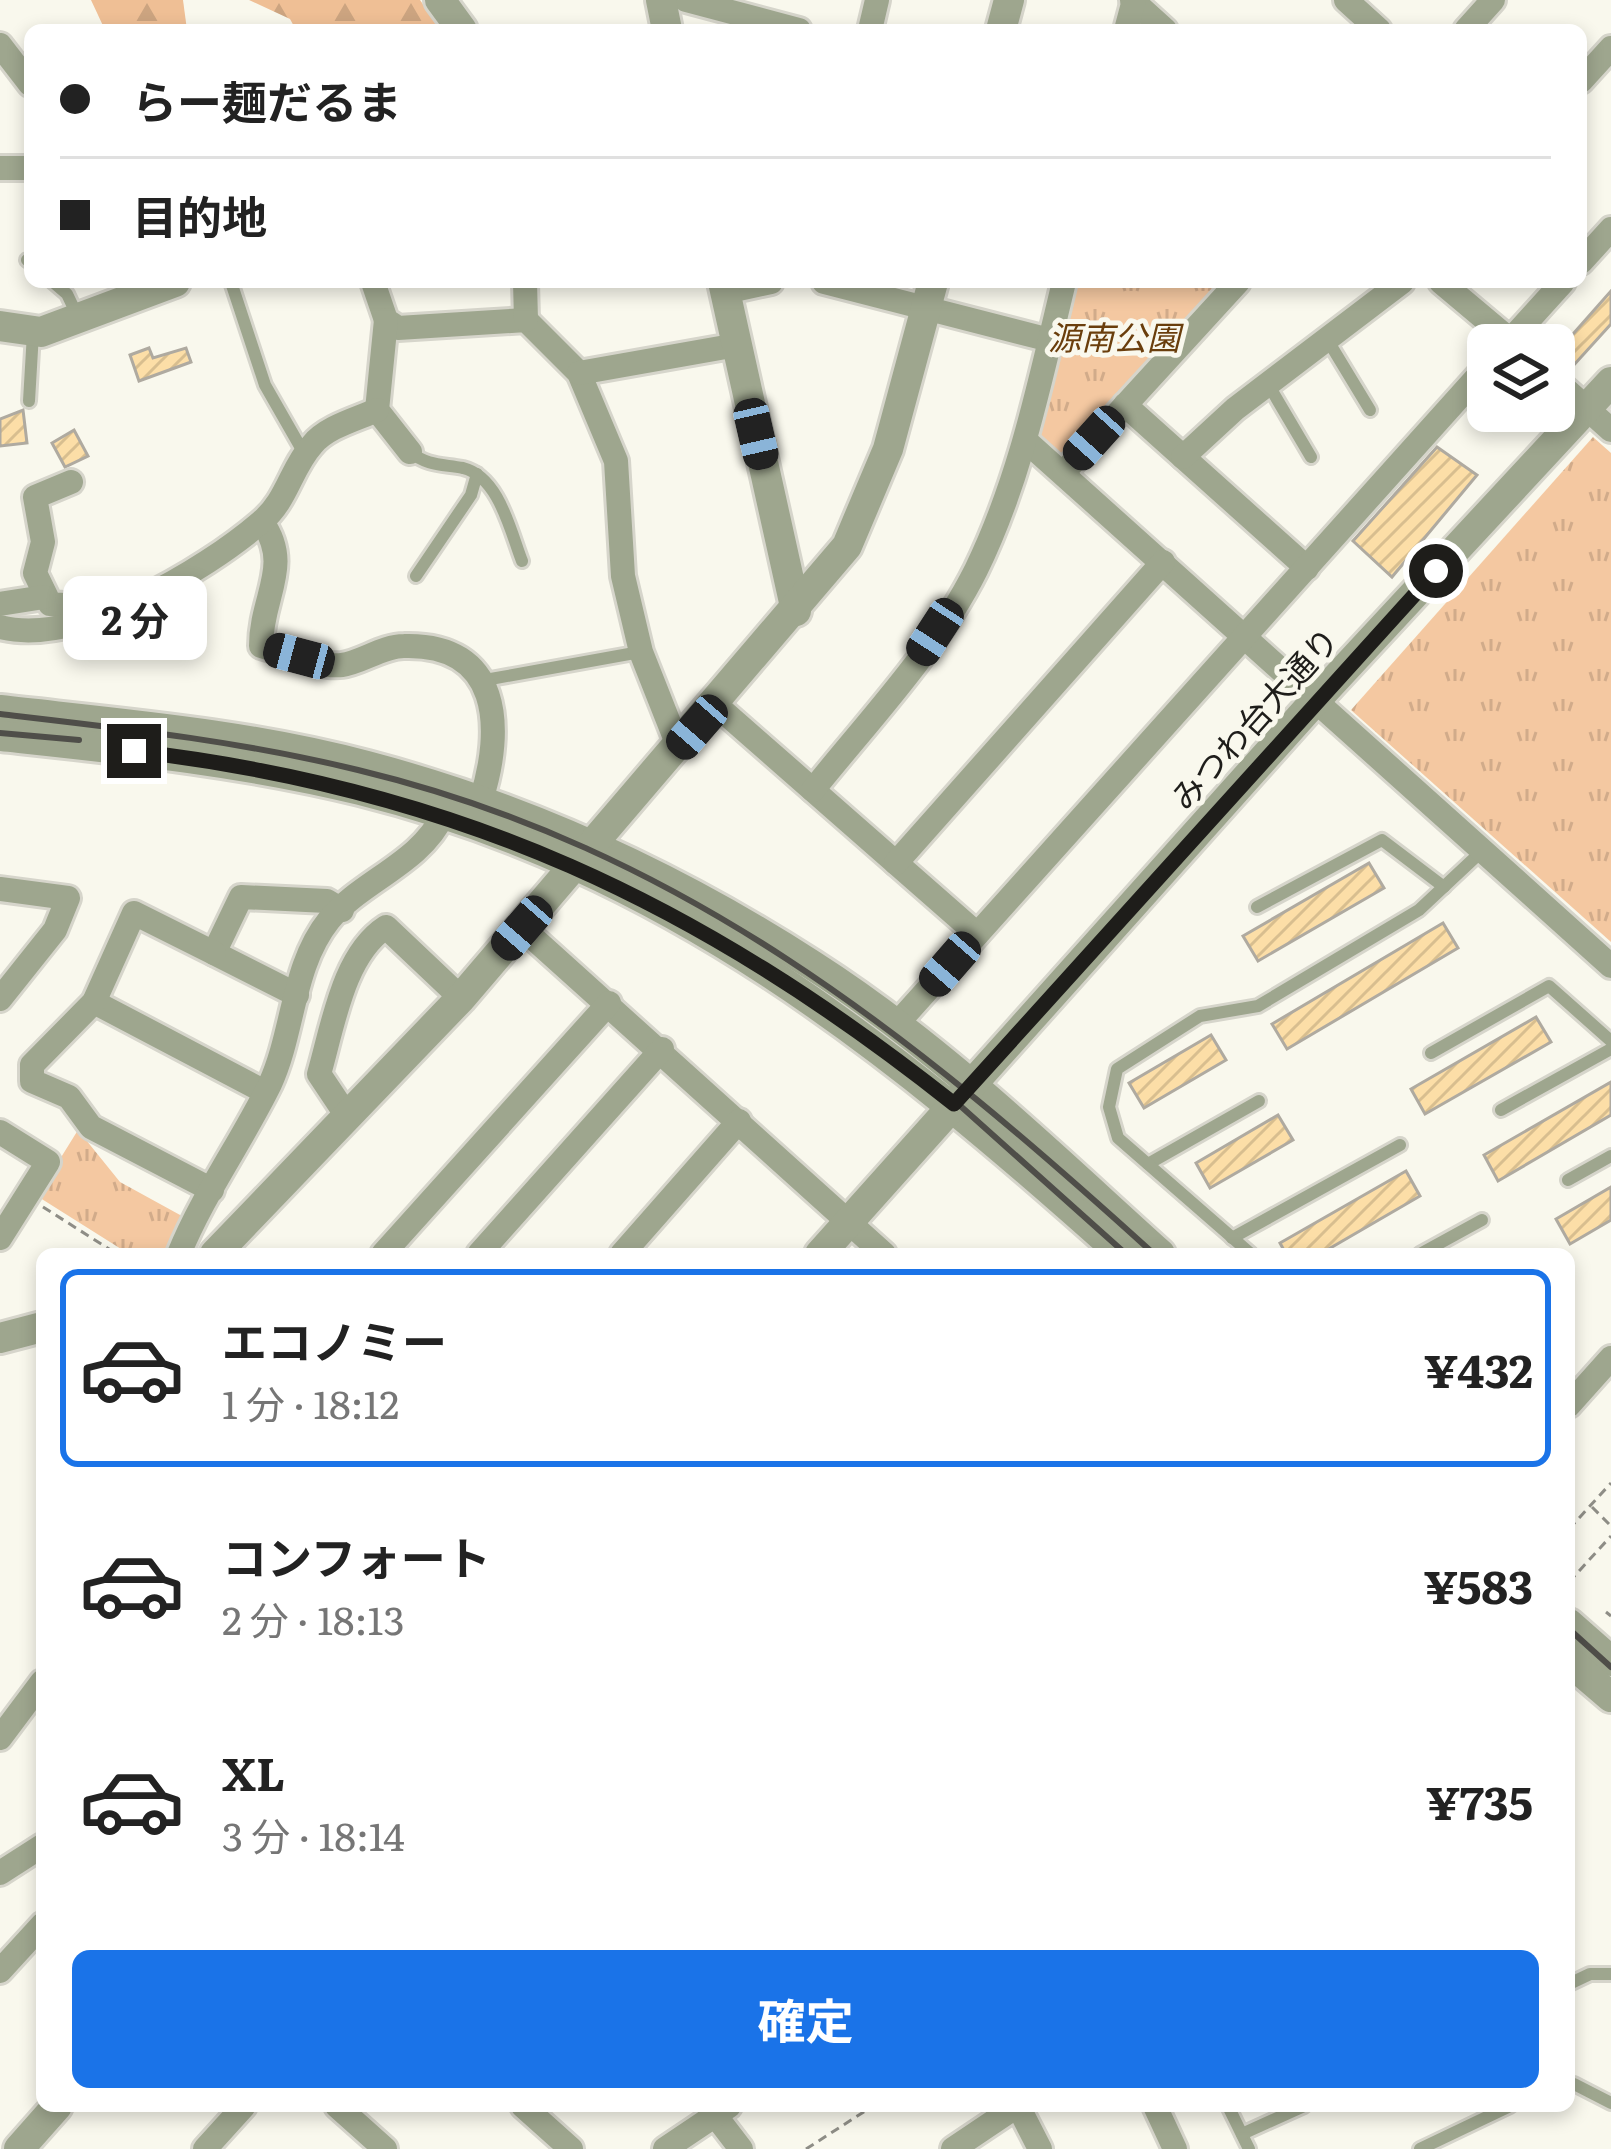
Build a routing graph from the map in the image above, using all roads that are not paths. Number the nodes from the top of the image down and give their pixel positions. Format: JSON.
{"nodes":[{"id":1,"x":686,"y":0,"type":"edge"},
{"id":2,"x":1133,"y":0,"type":"edge"},
{"id":3,"x":1346,"y":0,"type":"edge"},
{"id":4,"x":1493,"y":0,"type":"edge"},
{"id":5,"x":776,"y":24,"type":"edge"},
{"id":6,"x":1159,"y":24,"type":"edge"},
{"id":7,"x":1372,"y":24,"type":"edge"},
{"id":8,"x":1471,"y":24,"type":"edge"},
{"id":9,"x":0,"y":44,"type":"edge"},
{"id":10,"x":1611,"y":48,"type":"edge"},
{"id":11,"x":1587,"y":74,"type":"edge"},
{"id":12,"x":24,"y":77,"type":"edge"},
{"id":13,"x":1611,"y":229,"type":"edge"},
{"id":14,"x":1587,"y":255,"type":"edge"},
{"id":15,"x":60,"y":288,"type":"edge"},
{"id":16,"x":233,"y":288,"type":"edge"},
{"id":17,"x":375,"y":288,"type":"edge"},
{"id":18,"x":525,"y":288,"type":"edge"},
{"id":19,"x":724,"y":288,"type":"edge"},
{"id":20,"x":869,"y":288,"type":"edge"},
{"id":21,"x":1063,"y":288,"type":"edge"},
{"id":22,"x":1232,"y":288,"type":"edge"},
{"id":23,"x":1394,"y":288,"type":"edge"},
{"id":24,"x":1448,"y":288,"type":"edge"},
{"id":25,"x":1558,"y":288,"type":"edge"},
{"id":26,"x":123,"y":290,"type":"edge"},
{"id":27,"x":929,"y":296,"type":"edge"},
{"id":28,"x":78,"y":316,"type":"junction"},
{"id":29,"x":386,"y":320,"type":"junction"},
{"id":30,"x":526,"y":320,"type":"junction"},
{"id":31,"x":1489,"y":324,"type":"edge"},
{"id":32,"x":1527,"y":324,"type":"edge"},
{"id":33,"x":0,"y":326,"type":"edge"},
{"id":34,"x":33,"y":332,"type":"junction"},
{"id":35,"x":1326,"y":338,"type":"junction"},
{"id":36,"x":1050,"y":340,"type":"junction"},
{"id":37,"x":737,"y":345,"type":"junction"},
{"id":38,"x":579,"y":373,"type":"junction"},
{"id":39,"x":1611,"y":382,"type":"edge"},
{"id":40,"x":1268,"y":383,"type":"junction"},
{"id":41,"x":1467,"y":388,"type":"edge"},
{"id":42,"x":1575,"y":398,"type":"edge"},
{"id":43,"x":29,"y":401,"type":"dead end"},
{"id":44,"x":1125,"y":405,"type":"junction"},
{"id":45,"x":1587,"y":409,"type":"junction"},
{"id":46,"x":377,"y":410,"type":"junction"},
{"id":47,"x":1370,"y":410,"type":"dead end"},
{"id":48,"x":1611,"y":430,"type":"edge"},
{"id":49,"x":1027,"y":442,"type":"junction"},
{"id":50,"x":410,"y":452,"type":"joint"},
{"id":51,"x":306,"y":456,"type":"junction"},
{"id":52,"x":1183,"y":457,"type":"junction"},
{"id":53,"x":1311,"y":458,"type":"dead end"},
{"id":54,"x":1064,"y":472,"type":"junction"},
{"id":55,"x":477,"y":475,"type":"junction"},
{"id":56,"x":71,"y":482,"type":"dead end"},
{"id":57,"x":262,"y":522,"type":"junction"},
{"id":58,"x":522,"y":561,"type":"dead end"},
{"id":59,"x":1162,"y":562,"type":"junction"},
{"id":60,"x":1306,"y":568,"type":"junction"},
{"id":61,"x":416,"y":576,"type":"dead end"},
{"id":62,"x":44,"y":597,"type":"junction"},
{"id":63,"x":0,"y":604,"type":"edge"},
{"id":64,"x":120,"y":609,"type":"junction"},
{"id":65,"x":796,"y":611,"type":"junction"},
{"id":66,"x":0,"y":627,"type":"edge"},
{"id":67,"x":1245,"y":636,"type":"junction"},
{"id":68,"x":641,"y":652,"type":"junction"},
{"id":69,"x":485,"y":680,"type":"junction"},
{"id":70,"x":1315,"y":700,"type":"junction"},
{"id":71,"x":716,"y":705,"type":"junction"},
{"id":72,"x":0,"y":710,"type":"edge"},
{"id":73,"x":0,"y":736,"type":"edge"},
{"id":74,"x":679,"y":748,"type":"junction"},
{"id":75,"x":813,"y":790,"type":"junction"},
{"id":76,"x":481,"y":800,"type":"junction"},
{"id":77,"x":442,"y":815,"type":"junction"},
{"id":78,"x":1482,"y":850,"type":"junction"},
{"id":79,"x":585,"y":855,"type":"junction"},
{"id":80,"x":896,"y":863,"type":"junction"},
{"id":81,"x":1444,"y":887,"type":"junction"},
{"id":82,"x":0,"y":890,"type":"edge"},
{"id":83,"x":1257,"y":907,"type":"dead end"},
{"id":84,"x":342,"y":910,"type":"junction"},
{"id":85,"x":522,"y":928,"type":"junction"},
{"id":86,"x":977,"y":934,"type":"junction"},
{"id":87,"x":214,"y":952,"type":"junction"},
{"id":88,"x":1611,"y":966,"type":"edge"},
{"id":89,"x":297,"y":995,"type":"junction"},
{"id":90,"x":461,"y":998,"type":"junction"},
{"id":91,"x":0,"y":999,"type":"edge"},
{"id":92,"x":94,"y":1002,"type":"junction"},
{"id":93,"x":609,"y":1003,"type":"junction"},
{"id":94,"x":895,"y":1026,"type":"junction"},
{"id":95,"x":1611,"y":1045,"type":"edge"},
{"id":96,"x":662,"y":1049,"type":"junction"},
{"id":97,"x":1431,"y":1053,"type":"dead end"},
{"id":98,"x":265,"y":1092,"type":"junction"},
{"id":99,"x":962,"y":1094,"type":"junction"},
{"id":100,"x":1259,"y":1101,"type":"dead end"},
{"id":101,"x":1501,"y":1110,"type":"dead end"},
{"id":102,"x":345,"y":1113,"type":"junction"},
{"id":103,"x":740,"y":1121,"type":"junction"},
{"id":104,"x":0,"y":1132,"type":"edge"},
{"id":105,"x":1400,"y":1144,"type":"dead end"},
{"id":106,"x":1611,"y":1156,"type":"edge"},
{"id":107,"x":1148,"y":1164,"type":"junction"},
{"id":108,"x":1568,"y":1180,"type":"dead end"},
{"id":109,"x":212,"y":1190,"type":"junction"},
{"id":110,"x":1482,"y":1220,"type":"dead end"},
{"id":111,"x":849,"y":1222,"type":"junction"},
{"id":112,"x":0,"y":1238,"type":"edge"},
{"id":113,"x":1232,"y":1238,"type":"junction"},
{"id":114,"x":182,"y":1248,"type":"edge"},
{"id":115,"x":221,"y":1248,"type":"edge"},
{"id":116,"x":388,"y":1248,"type":"edge"},
{"id":117,"x":484,"y":1248,"type":"edge"},
{"id":118,"x":627,"y":1248,"type":"edge"},
{"id":119,"x":825,"y":1248,"type":"edge"},
{"id":120,"x":877,"y":1248,"type":"edge"},
{"id":121,"x":1116,"y":1248,"type":"edge"},
{"id":122,"x":1153,"y":1248,"type":"edge"},
{"id":123,"x":1244,"y":1248,"type":"edge"},
{"id":124,"x":1431,"y":1248,"type":"edge"},
{"id":125,"x":36,"y":1329,"type":"edge"},
{"id":126,"x":0,"y":1338,"type":"edge"},
{"id":127,"x":1611,"y":1358,"type":"edge"},
{"id":128,"x":1575,"y":1398,"type":"edge"},
{"id":129,"x":1575,"y":1629,"type":"edge"},
{"id":130,"x":1611,"y":1661,"type":"edge"},
{"id":131,"x":1575,"y":1665,"type":"edge"},
{"id":132,"x":36,"y":1690,"type":"edge"},
{"id":133,"x":1611,"y":1697,"type":"edge"},
{"id":134,"x":0,"y":1738,"type":"edge"},
{"id":135,"x":36,"y":1850,"type":"edge"},
{"id":136,"x":0,"y":1873,"type":"edge"},
{"id":137,"x":36,"y":1932,"type":"edge"},
{"id":138,"x":0,"y":1971,"type":"edge"},
{"id":139,"x":1611,"y":1974,"type":"edge"},
{"id":140,"x":1575,"y":1981,"type":"edge"},
{"id":141,"x":1575,"y":2085,"type":"edge"},
{"id":142,"x":1611,"y":2103,"type":"edge"},
{"id":143,"x":52,"y":2112,"type":"edge"},
{"id":144,"x":239,"y":2112,"type":"edge"},
{"id":145,"x":344,"y":2112,"type":"edge"},
{"id":146,"x":530,"y":2112,"type":"edge"},
{"id":147,"x":714,"y":2112,"type":"edge"},
{"id":148,"x":720,"y":2112,"type":"edge"},
{"id":149,"x":1009,"y":2112,"type":"edge"},
{"id":150,"x":1021,"y":2112,"type":"edge"},
{"id":151,"x":1158,"y":2112,"type":"edge"},
{"id":152,"x":1231,"y":2112,"type":"edge"},
{"id":153,"x":1291,"y":2112,"type":"edge"},
{"id":154,"x":1497,"y":2112,"type":"edge"},
{"id":155,"x":1242,"y":2134,"type":"junction"},
{"id":156,"x":19,"y":2149,"type":"edge"},
{"id":157,"x":205,"y":2149,"type":"edge"},
{"id":158,"x":385,"y":2149,"type":"edge"},
{"id":159,"x":571,"y":2149,"type":"edge"},
{"id":160,"x":665,"y":2149,"type":"edge"},
{"id":161,"x":741,"y":2149,"type":"edge"},
{"id":162,"x":952,"y":2149,"type":"edge"},
{"id":163,"x":1040,"y":2149,"type":"edge"},
{"id":164,"x":1175,"y":2149,"type":"edge"},
{"id":165,"x":1250,"y":2149,"type":"edge"},
{"id":166,"x":1420,"y":2149,"type":"edge"}],
"edges":[{"from":1,"to":5,"type":"street"},
{"from":2,"to":6,"type":"street"},
{"from":3,"to":7,"type":"street"},
{"from":4,"to":8,"type":"street"},
{"from":9,"to":12,"type":"street"},
{"from":10,"to":11,"type":"street"},
{"from":13,"to":14,"type":"street"},
{"from":15,"to":28,"type":"lane"},
{"from":16,"to":51,"type":"lane"},
{"from":17,"to":29,"type":"street"},
{"from":18,"to":30,"type":"street"},
{"from":19,"to":37,"type":"street"},
{"from":20,"to":27,"type":"street"},
{"from":21,"to":36,"type":"street"},
{"from":22,"to":44,"type":"street"},
{"from":23,"to":35,"type":"street"},
{"from":24,"to":31,"type":"street"},
{"from":25,"to":32,"type":"street"},
{"from":26,"to":28,"type":"street"},
{"from":27,"to":36,"type":"street"},
{"from":27,"to":65,"type":"street"},
{"from":28,"to":34,"type":"street"},
{"from":29,"to":30,"type":"street"},
{"from":29,"to":46,"type":"street"},
{"from":30,"to":38,"type":"street"},
{"from":33,"to":34,"type":"street"},
{"from":34,"to":43,"type":"lane"},
{"from":35,"to":40,"type":"street"},
{"from":35,"to":47,"type":"lane"},
{"from":36,"to":49,"type":"street"},
{"from":37,"to":38,"type":"street"},
{"from":37,"to":65,"type":"street"},
{"from":38,"to":68,"type":"street"},
{"from":39,"to":45,"type":"street","name":"みつわ台大通り"},
{"from":40,"to":52,"type":"street"},
{"from":40,"to":53,"type":"lane"},
{"from":41,"to":60,"type":"street"},
{"from":42,"to":45,"type":"street"},
{"from":44,"to":52,"type":"street"},
{"from":44,"to":54,"type":"street"},
{"from":45,"to":48,"type":"street"},
{"from":45,"to":70,"type":"street","name":"みつわ台大通り"},
{"from":46,"to":50,"type":"street"},
{"from":46,"to":51,"type":"street"},
{"from":49,"to":54,"type":"street"},
{"from":49,"to":75,"type":"street"},
{"from":50,"to":55,"type":"lane"},
{"from":51,"to":57,"type":"street"},
{"from":52,"to":60,"type":"street"},
{"from":54,"to":59,"type":"street"},
{"from":55,"to":58,"type":"lane"},
{"from":55,"to":61,"type":"lane"},
{"from":56,"to":62,"type":"street"},
{"from":57,"to":64,"type":"street"},
{"from":57,"to":69,"type":"street"},
{"from":59,"to":67,"type":"street"},
{"from":59,"to":80,"type":"street"},
{"from":60,"to":67,"type":"street"},
{"from":62,"to":63,"type":"street"},
{"from":62,"to":64,"type":"street"},
{"from":64,"to":66,"type":"street"},
{"from":65,"to":71,"type":"street"},
{"from":67,"to":70,"type":"street"},
{"from":67,"to":86,"type":"street"},
{"from":68,"to":69,"type":"lane"},
{"from":68,"to":74,"type":"street"},
{"from":69,"to":76,"type":"street"},
{"from":70,"to":78,"type":"street"},
{"from":70,"to":99,"type":"street","name":"みつわ台大通り"},
{"from":71,"to":74,"type":"street"},
{"from":71,"to":75,"type":"street"},
{"from":72,"to":76,"type":"street"},
{"from":73,"to":77,"type":"street"},
{"from":74,"to":79,"type":"street"},
{"from":75,"to":80,"type":"street"},
{"from":76,"to":79,"type":"street"},
{"from":77,"to":79,"type":"street"},
{"from":77,"to":84,"type":"street"},
{"from":78,"to":81,"type":"lane"},
{"from":78,"to":88,"type":"street"},
{"from":79,"to":85,"type":"street"},
{"from":79,"to":94,"type":"street"},
{"from":79,"to":99,"type":"street"},
{"from":80,"to":86,"type":"street"},
{"from":81,"to":83,"type":"lane"},
{"from":81,"to":107,"type":"lane"},
{"from":82,"to":91,"type":"street"},
{"from":84,"to":87,"type":"street"},
{"from":84,"to":89,"type":"street"},
{"from":85,"to":90,"type":"street"},
{"from":85,"to":93,"type":"street"},
{"from":86,"to":94,"type":"street"},
{"from":87,"to":89,"type":"street"},
{"from":87,"to":92,"type":"street"},
{"from":89,"to":98,"type":"street"},
{"from":90,"to":102,"type":"street"},
{"from":90,"to":102,"type":"street"},
{"from":92,"to":98,"type":"street"},
{"from":92,"to":109,"type":"street"},
{"from":93,"to":96,"type":"street"},
{"from":93,"to":116,"type":"street"},
{"from":94,"to":99,"type":"street"},
{"from":95,"to":97,"type":"lane"},
{"from":95,"to":101,"type":"lane"},
{"from":96,"to":103,"type":"street"},
{"from":96,"to":117,"type":"street"},
{"from":98,"to":109,"type":"street"},
{"from":99,"to":111,"type":"street","name":"みつわ台大通り"},
{"from":99,"to":121,"type":"street"},
{"from":99,"to":122,"type":"street"},
{"from":100,"to":107,"type":"lane"},
{"from":102,"to":115,"type":"street"},
{"from":103,"to":111,"type":"street"},
{"from":103,"to":118,"type":"street"},
{"from":104,"to":112,"type":"street"},
{"from":105,"to":113,"type":"lane"},
{"from":106,"to":108,"type":"lane"},
{"from":107,"to":113,"type":"lane"},
{"from":109,"to":114,"type":"street"},
{"from":110,"to":124,"type":"lane"},
{"from":111,"to":119,"type":"street","name":"みつわ台大通り"},
{"from":111,"to":120,"type":"street"},
{"from":113,"to":123,"type":"lane"},
{"from":125,"to":126,"type":"street"},
{"from":127,"to":128,"type":"street"},
{"from":129,"to":130,"type":"street"},
{"from":131,"to":133,"type":"street"},
{"from":132,"to":134,"type":"street"},
{"from":135,"to":136,"type":"street"},
{"from":137,"to":138,"type":"street"},
{"from":139,"to":140,"type":"lane"},
{"from":141,"to":142,"type":"lane"},
{"from":143,"to":156,"type":"street"},
{"from":144,"to":157,"type":"street"},
{"from":145,"to":158,"type":"street"},
{"from":146,"to":159,"type":"street"},
{"from":147,"to":160,"type":"street"},
{"from":148,"to":161,"type":"street"},
{"from":149,"to":162,"type":"street"},
{"from":150,"to":163,"type":"street"},
{"from":151,"to":164,"type":"street"},
{"from":152,"to":155,"type":"lane"},
{"from":153,"to":155,"type":"lane"},
{"from":154,"to":166,"type":"lane"},
{"from":155,"to":165,"type":"lane"}]}
